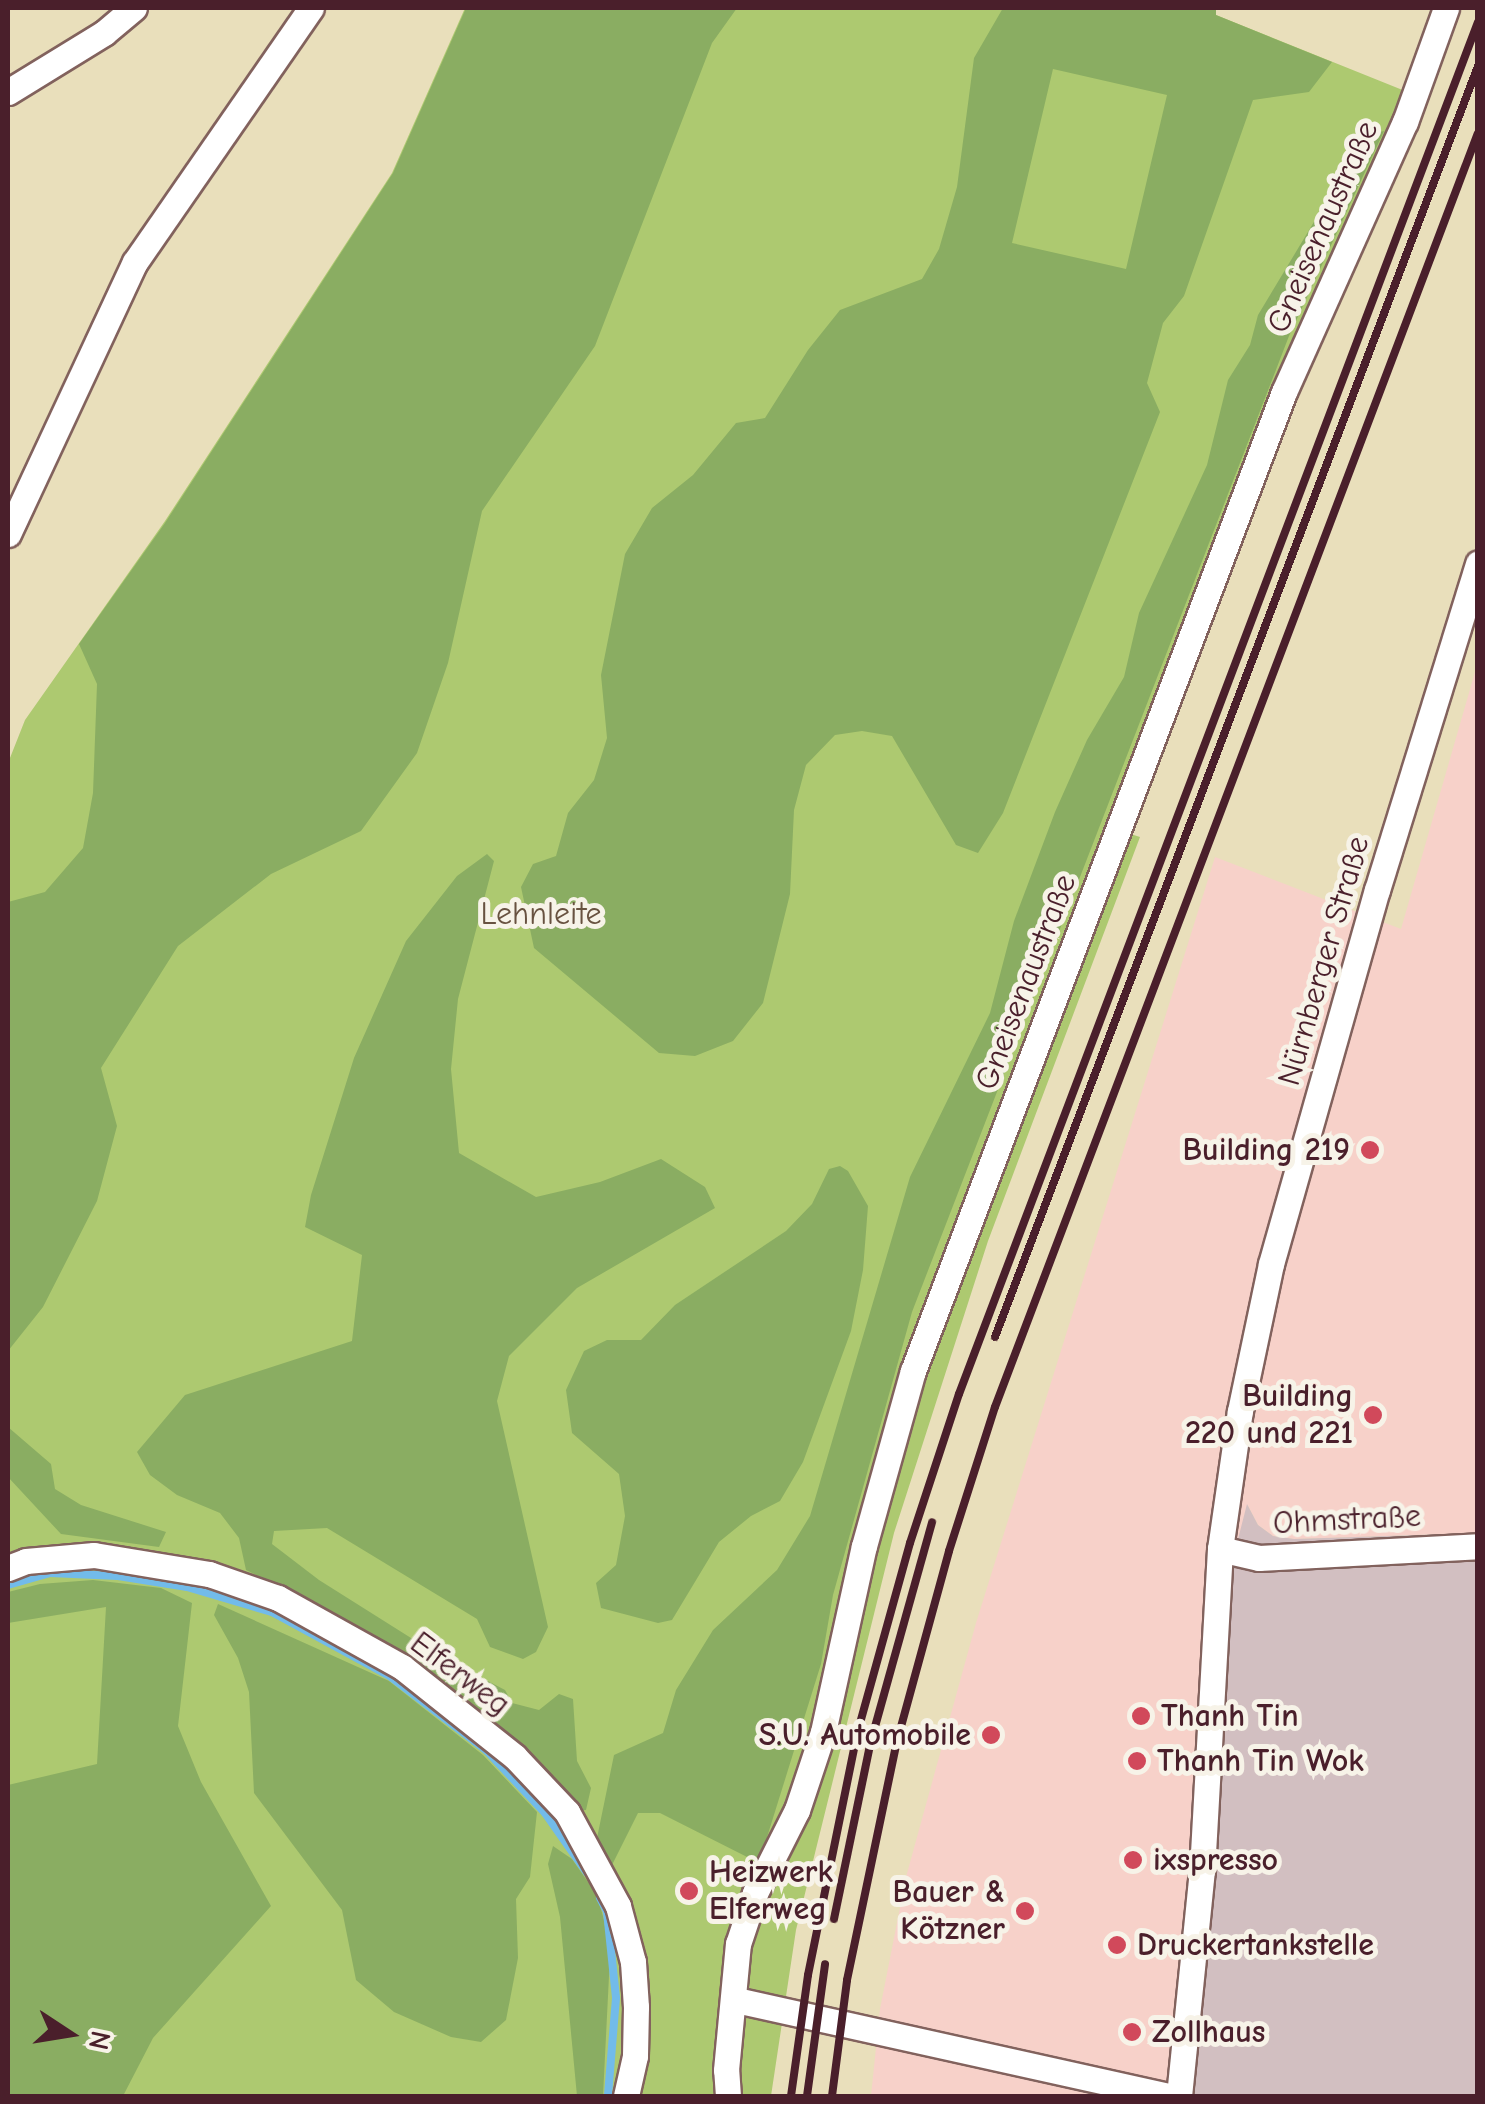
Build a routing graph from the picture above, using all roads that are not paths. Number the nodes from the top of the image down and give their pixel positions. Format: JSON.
{"nodes":[{"id":1,"x":134,"y":8,"type":"edge"},
{"id":2,"x":312,"y":8,"type":"edge"},
{"id":3,"x":1446,"y":8,"type":"edge"},
{"id":4,"x":8,"y":92,"type":"edge"},
{"id":5,"x":8,"y":534,"type":"edge"},
{"id":6,"x":1478,"y":563,"type":"edge"},
{"id":7,"x":1478,"y":1546,"type":"edge"},
{"id":8,"x":1220,"y":1550,"type":"junction"},
{"id":9,"x":8,"y":1568,"type":"edge"},
{"id":10,"x":736,"y":2000,"type":"junction"},
{"id":11,"x":626,"y":2096,"type":"edge"},
{"id":12,"x":728,"y":2096,"type":"edge"},
{"id":13,"x":1170,"y":2096,"type":"edge"},
{"id":14,"x":1179,"y":2096,"type":"edge"}],
"edges":[{"from":1,"to":4,"type":"street"},
{"from":2,"to":5,"type":"street"},
{"from":3,"to":10,"type":"street","name":"Gneisenaustraße"},
{"from":6,"to":8,"type":"street","name":"Nürnberger Straße"},
{"from":7,"to":8,"type":"street","name":"Ohmstraße"},
{"from":8,"to":14,"type":"street","name":"Nürnberger Straße"},
{"from":9,"to":11,"type":"street","name":"Elferweg"},
{"from":10,"to":12,"type":"street"},
{"from":10,"to":13,"type":"street"}]}
